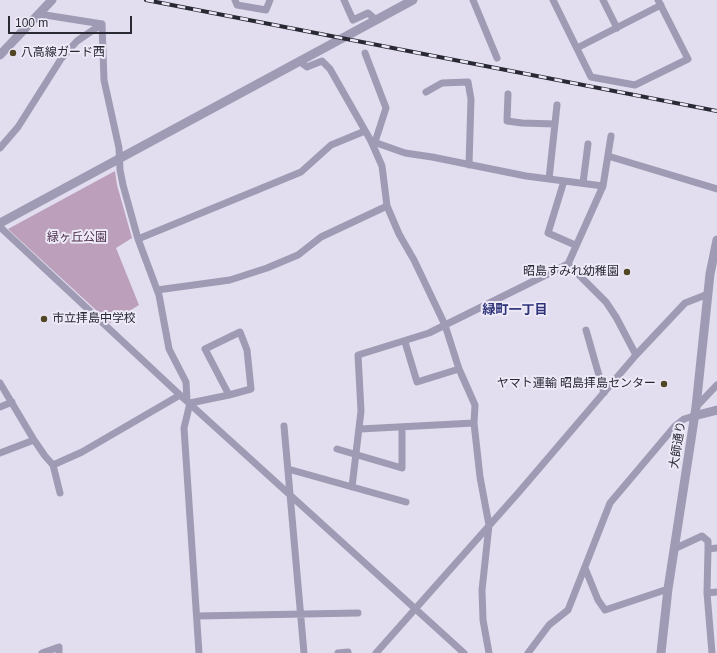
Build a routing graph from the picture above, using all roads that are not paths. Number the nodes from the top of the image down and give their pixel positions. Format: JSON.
{"nodes":[{"id":1,"x":52,"y":0,"type":"edge"},
{"id":2,"x":235,"y":0,"type":"edge"},
{"id":3,"x":270,"y":0,"type":"edge"},
{"id":4,"x":344,"y":0,"type":"edge"},
{"id":5,"x":413,"y":0,"type":"edge"},
{"id":6,"x":473,"y":0,"type":"edge"},
{"id":7,"x":553,"y":0,"type":"edge"},
{"id":8,"x":603,"y":0,"type":"edge"},
{"id":9,"x":659,"y":3,"type":"edge"},
{"id":10,"x":39,"y":14,"type":"junction"},
{"id":11,"x":376,"y":20,"type":"junction"},
{"id":12,"x":102,"y":24,"type":"junction"},
{"id":13,"x":617,"y":28,"type":"junction"},
{"id":14,"x":576,"y":48,"type":"junction"},
{"id":15,"x":365,"y":53,"type":"dead end"},
{"id":16,"x":0,"y":55,"type":"edge"},
{"id":17,"x":497,"y":58,"type":"dead end"},
{"id":18,"x":299,"y":61,"type":"junction"},
{"id":19,"x":426,"y":92,"type":"dead end"},
{"id":20,"x":508,"y":94,"type":"dead end"},
{"id":21,"x":557,"y":105,"type":"dead end"},
{"id":22,"x":555,"y":124,"type":"junction"},
{"id":23,"x":365,"y":131,"type":"junction"},
{"id":24,"x":611,"y":136,"type":"dead end"},
{"id":25,"x":373,"y":141,"type":"junction"},
{"id":26,"x":588,"y":144,"type":"dead end"},
{"id":27,"x":0,"y":148,"type":"edge"},
{"id":28,"x":608,"y":156,"type":"junction"},
{"id":29,"x":120,"y":158,"type":"junction"},
{"id":30,"x":469,"y":166,"type":"junction"},
{"id":31,"x":549,"y":179,"type":"junction"},
{"id":32,"x":564,"y":181,"type":"junction"},
{"id":33,"x":583,"y":183,"type":"junction"},
{"id":34,"x":603,"y":186,"type":"junction"},
{"id":35,"x":717,"y":189,"type":"edge"},
{"id":36,"x":387,"y":206,"type":"junction"},
{"id":37,"x":0,"y":223,"type":"edge"},
{"id":38,"x":0,"y":226,"type":"edge"},
{"id":39,"x":138,"y":239,"type":"junction"},
{"id":40,"x":717,"y":240,"type":"edge"},
{"id":41,"x":576,"y":245,"type":"junction"},
{"id":42,"x":568,"y":264,"type":"junction"},
{"id":43,"x":157,"y":290,"type":"junction"},
{"id":44,"x":708,"y":294,"type":"junction"},
{"id":45,"x":445,"y":325,"type":"junction"},
{"id":46,"x":586,"y":330,"type":"dead end"},
{"id":47,"x":406,"y":342,"type":"junction"},
{"id":48,"x":636,"y":355,"type":"junction"},
{"id":49,"x":459,"y":368,"type":"junction"},
{"id":50,"x":0,"y":383,"type":"edge"},
{"id":51,"x":717,"y":385,"type":"edge"},
{"id":52,"x":604,"y":393,"type":"junction"},
{"id":53,"x":180,"y":394,"type":"junction"},
{"id":54,"x":229,"y":395,"type":"junction"},
{"id":55,"x":12,"y":402,"type":"junction"},
{"id":56,"x":188,"y":402,"type":"junction"},
{"id":57,"x":0,"y":407,"type":"edge"},
{"id":58,"x":717,"y":410,"type":"edge"},
{"id":59,"x":695,"y":411,"type":"junction"},
{"id":60,"x":474,"y":423,"type":"junction"},
{"id":61,"x":284,"y":426,"type":"dead end"},
{"id":62,"x":402,"y":427,"type":"junction"},
{"id":63,"x":360,"y":428,"type":"junction"},
{"id":64,"x":34,"y":440,"type":"junction"},
{"id":65,"x":337,"y":449,"type":"dead end"},
{"id":66,"x":0,"y":453,"type":"edge"},
{"id":67,"x":356,"y":455,"type":"junction"},
{"id":68,"x":53,"y":465,"type":"junction"},
{"id":69,"x":288,"y":469,"type":"junction"},
{"id":70,"x":352,"y":487,"type":"junction"},
{"id":71,"x":60,"y":493,"type":"dead end"},
{"id":72,"x":289,"y":494,"type":"junction"},
{"id":73,"x":406,"y":502,"type":"dead end"},
{"id":74,"x":489,"y":525,"type":"junction"},
{"id":75,"x":717,"y":548,"type":"edge"},
{"id":76,"x":674,"y":549,"type":"junction"},
{"id":77,"x":708,"y":549,"type":"junction"},
{"id":78,"x":585,"y":568,"type":"junction"},
{"id":79,"x":668,"y":589,"type":"junction"},
{"id":80,"x":717,"y":592,"type":"edge"},
{"id":81,"x":707,"y":593,"type":"junction"},
{"id":82,"x":415,"y":609,"type":"junction"},
{"id":83,"x":358,"y":613,"type":"dead end"},
{"id":84,"x":300,"y":614,"type":"junction"},
{"id":85,"x":197,"y":616,"type":"junction"},
{"id":86,"x":348,"y":652,"type":"dead end"},
{"id":87,"x":42,"y":653,"type":"edge"},
{"id":88,"x":59,"y":653,"type":"edge"},
{"id":89,"x":199,"y":653,"type":"edge"},
{"id":90,"x":304,"y":653,"type":"edge"},
{"id":91,"x":338,"y":653,"type":"edge"},
{"id":92,"x":376,"y":653,"type":"edge"},
{"id":93,"x":464,"y":653,"type":"edge"},
{"id":94,"x":489,"y":653,"type":"edge"},
{"id":95,"x":528,"y":653,"type":"edge"},
{"id":96,"x":661,"y":653,"type":"edge"},
{"id":97,"x":712,"y":653,"type":"edge"}],
"edges":[{"from":1,"to":10,"type":"street"},
{"from":2,"to":3,"type":"street"},
{"from":4,"to":11,"type":"street"},
{"from":5,"to":11,"type":"street"},
{"from":6,"to":17,"type":"street"},
{"from":7,"to":14,"type":"street"},
{"from":8,"to":13,"type":"street"},
{"from":9,"to":13,"type":"street"},
{"from":9,"to":14,"type":"street"},
{"from":10,"to":12,"type":"street"},
{"from":10,"to":16,"type":"street"},
{"from":11,"to":18,"type":"street"},
{"from":12,"to":27,"type":"street"},
{"from":12,"to":29,"type":"street"},
{"from":13,"to":14,"type":"street"},
{"from":15,"to":25,"type":"street"},
{"from":18,"to":23,"type":"street"},
{"from":18,"to":29,"type":"street"},
{"from":19,"to":30,"type":"street"},
{"from":20,"to":22,"type":"street"},
{"from":21,"to":22,"type":"street"},
{"from":22,"to":31,"type":"street"},
{"from":23,"to":25,"type":"street"},
{"from":23,"to":39,"type":"street"},
{"from":24,"to":28,"type":"street"},
{"from":25,"to":30,"type":"street"},
{"from":25,"to":36,"type":"street"},
{"from":26,"to":33,"type":"street"},
{"from":28,"to":34,"type":"street"},
{"from":28,"to":35,"type":"street"},
{"from":29,"to":37,"type":"street"},
{"from":29,"to":39,"type":"street"},
{"from":30,"to":31,"type":"street"},
{"from":31,"to":32,"type":"street"},
{"from":32,"to":33,"type":"street"},
{"from":32,"to":41,"type":"street"},
{"from":33,"to":34,"type":"street"},
{"from":34,"to":41,"type":"street"},
{"from":36,"to":43,"type":"street"},
{"from":36,"to":45,"type":"street"},
{"from":38,"to":53,"type":"street"},
{"from":39,"to":43,"type":"street"},
{"from":40,"to":44,"type":"street","name":"大師通り"},
{"from":41,"to":42,"type":"street"},
{"from":42,"to":45,"type":"street"},
{"from":42,"to":48,"type":"street"},
{"from":43,"to":56,"type":"street"},
{"from":44,"to":48,"type":"street"},
{"from":44,"to":59,"type":"street","name":"大師通り"},
{"from":45,"to":47,"type":"street"},
{"from":45,"to":49,"type":"street"},
{"from":46,"to":52,"type":"street"},
{"from":47,"to":49,"type":"street"},
{"from":47,"to":63,"type":"street"},
{"from":48,"to":52,"type":"street"},
{"from":49,"to":60,"type":"street"},
{"from":50,"to":55,"type":"street"},
{"from":51,"to":59,"type":"street"},
{"from":52,"to":74,"type":"street"},
{"from":53,"to":56,"type":"street"},
{"from":53,"to":68,"type":"street"},
{"from":54,"to":54,"type":"street"},
{"from":54,"to":56,"type":"street"},
{"from":55,"to":57,"type":"street"},
{"from":55,"to":64,"type":"street"},
{"from":56,"to":72,"type":"street"},
{"from":56,"to":85,"type":"street"},
{"from":58,"to":59,"type":"street"},
{"from":59,"to":76,"type":"street","name":"大師通り"},
{"from":59,"to":78,"type":"street"},
{"from":60,"to":62,"type":"street"},
{"from":60,"to":74,"type":"street"},
{"from":61,"to":69,"type":"street"},
{"from":62,"to":63,"type":"street"},
{"from":62,"to":67,"type":"street"},
{"from":63,"to":67,"type":"street"},
{"from":64,"to":66,"type":"street"},
{"from":64,"to":68,"type":"street"},
{"from":65,"to":67,"type":"street"},
{"from":67,"to":70,"type":"street"},
{"from":68,"to":71,"type":"street"},
{"from":69,"to":70,"type":"street"},
{"from":69,"to":72,"type":"street"},
{"from":70,"to":73,"type":"street"},
{"from":72,"to":82,"type":"street"},
{"from":72,"to":84,"type":"street"},
{"from":74,"to":82,"type":"street"},
{"from":74,"to":94,"type":"street"},
{"from":75,"to":77,"type":"street"},
{"from":76,"to":77,"type":"street"},
{"from":76,"to":79,"type":"street","name":"大師通り"},
{"from":77,"to":81,"type":"street"},
{"from":78,"to":79,"type":"street"},
{"from":78,"to":95,"type":"street"},
{"from":79,"to":96,"type":"street","name":"大師通り"},
{"from":80,"to":81,"type":"street"},
{"from":81,"to":97,"type":"street"},
{"from":82,"to":92,"type":"street"},
{"from":82,"to":93,"type":"street"},
{"from":83,"to":84,"type":"street"},
{"from":84,"to":85,"type":"street"},
{"from":84,"to":90,"type":"street"},
{"from":85,"to":89,"type":"street"},
{"from":86,"to":91,"type":"street"},
{"from":87,"to":88,"type":"street"}]}
